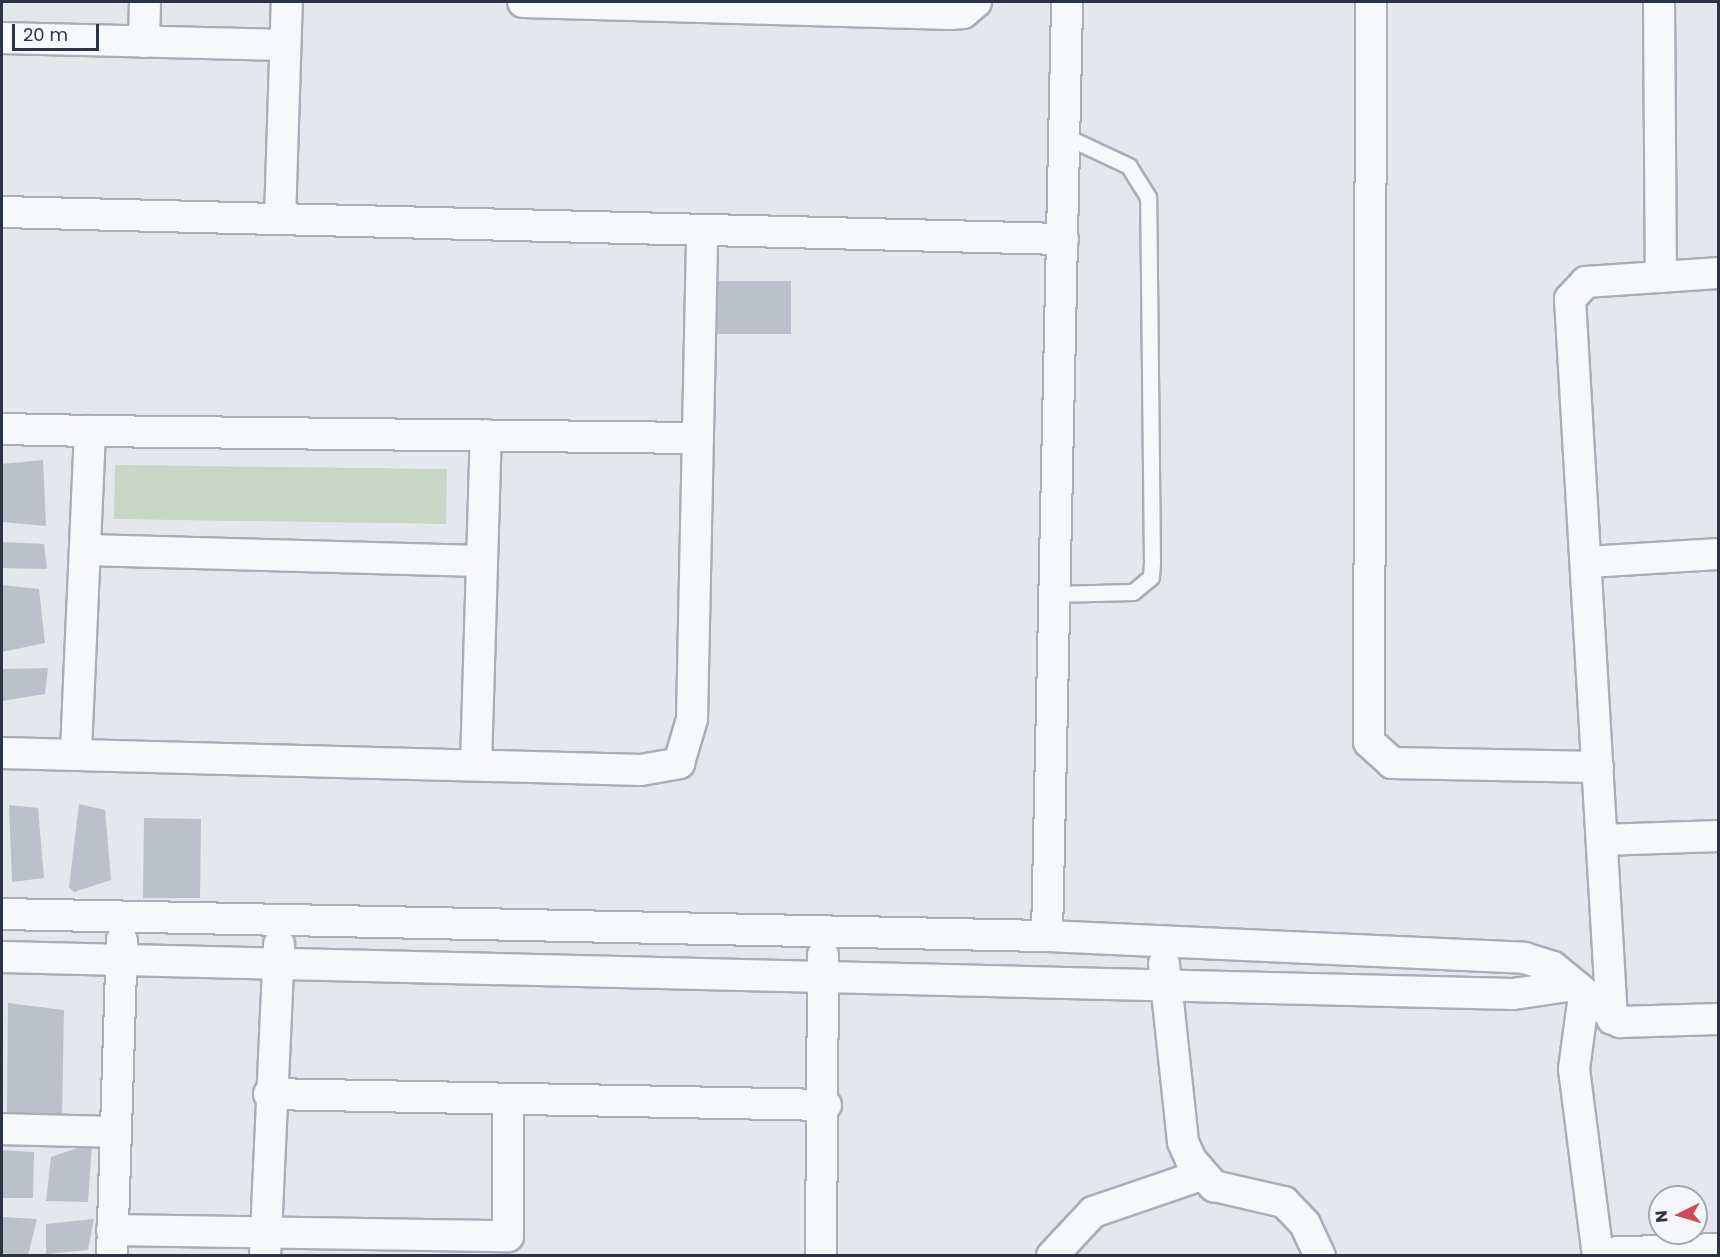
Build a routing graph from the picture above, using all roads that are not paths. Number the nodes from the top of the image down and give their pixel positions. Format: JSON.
{"nodes":[{"id":1,"x":145,"y":2,"type":"edge"},
{"id":2,"x":287,"y":2,"type":"edge"},
{"id":3,"x":524,"y":2,"type":"edge"},
{"id":4,"x":693,"y":2,"type":"edge"},
{"id":5,"x":976,"y":2,"type":"edge"},
{"id":6,"x":1067,"y":2,"type":"edge"},
{"id":7,"x":1371,"y":2,"type":"edge"},
{"id":8,"x":1659,"y":2,"type":"edge"},
{"id":9,"x":2,"y":38,"type":"edge"},
{"id":10,"x":144,"y":42,"type":"junction"},
{"id":11,"x":285,"y":45,"type":"junction"},
{"id":12,"x":1065,"y":136,"type":"junction"},
{"id":13,"x":2,"y":212,"type":"edge"},
{"id":14,"x":280,"y":219,"type":"junction"},
{"id":15,"x":702,"y":230,"type":"junction"},
{"id":16,"x":1063,"y":239,"type":"junction"},
{"id":17,"x":1719,"y":273,"type":"edge"},
{"id":18,"x":1661,"y":278,"type":"junction"},
{"id":19,"x":2,"y":429,"type":"edge"},
{"id":20,"x":90,"y":431,"type":"junction"},
{"id":21,"x":486,"y":435,"type":"junction"},
{"id":22,"x":698,"y":438,"type":"junction"},
{"id":23,"x":85,"y":550,"type":"junction"},
{"id":24,"x":1719,"y":554,"type":"edge"},
{"id":25,"x":482,"y":561,"type":"junction"},
{"id":26,"x":1587,"y":562,"type":"junction"},
{"id":27,"x":1055,"y":594,"type":"junction"},
{"id":28,"x":2,"y":753,"type":"edge"},
{"id":29,"x":76,"y":755,"type":"junction"},
{"id":30,"x":476,"y":765,"type":"junction"},
{"id":31,"x":1598,"y":766,"type":"junction"},
{"id":32,"x":1719,"y":836,"type":"edge"},
{"id":33,"x":1602,"y":840,"type":"junction"},
{"id":34,"x":2,"y":914,"type":"edge"},
{"id":35,"x":123,"y":919,"type":"junction"},
{"id":36,"x":280,"y":920,"type":"junction"},
{"id":37,"x":823,"y":934,"type":"junction"},
{"id":38,"x":1047,"y":936,"type":"junction"},
{"id":39,"x":1163,"y":941,"type":"junction"},
{"id":40,"x":2,"y":957,"type":"edge"},
{"id":41,"x":121,"y":959,"type":"junction"},
{"id":42,"x":278,"y":964,"type":"junction"},
{"id":43,"x":823,"y":976,"type":"junction"},
{"id":44,"x":1165,"y":983,"type":"junction"},
{"id":45,"x":1579,"y":990,"type":"junction"},
{"id":46,"x":1612,"y":1018,"type":"junction"},
{"id":47,"x":1719,"y":1019,"type":"edge"},
{"id":48,"x":269,"y":1094,"type":"junction"},
{"id":49,"x":508,"y":1099,"type":"junction"},
{"id":50,"x":826,"y":1105,"type":"junction"},
{"id":51,"x":2,"y":1129,"type":"edge"},
{"id":52,"x":116,"y":1132,"type":"junction"},
{"id":53,"x":1201,"y":1175,"type":"junction"},
{"id":54,"x":112,"y":1243,"type":"edge"},
{"id":55,"x":265,"y":1245,"type":"edge"},
{"id":56,"x":508,"y":1246,"type":"edge"},
{"id":57,"x":1719,"y":1249,"type":"edge"},
{"id":58,"x":1598,"y":1254,"type":"edge"},
{"id":59,"x":821,"y":1256,"type":"edge"},
{"id":60,"x":1052,"y":1256,"type":"edge"},
{"id":61,"x":1320,"y":1256,"type":"edge"}],
"edges":[{"from":1,"to":10,"type":"street"},
{"from":2,"to":11,"type":"street"},
{"from":3,"to":4,"type":"street"},
{"from":4,"to":5,"type":"street"},
{"from":6,"to":12,"type":"street"},
{"from":7,"to":31,"type":"street"},
{"from":8,"to":18,"type":"street"},
{"from":9,"to":10,"type":"street"},
{"from":10,"to":11,"type":"street"},
{"from":11,"to":14,"type":"street"},
{"from":12,"to":16,"type":"street"},
{"from":12,"to":27,"type":"lane"},
{"from":13,"to":14,"type":"street"},
{"from":14,"to":15,"type":"street"},
{"from":15,"to":16,"type":"street"},
{"from":15,"to":22,"type":"street"},
{"from":16,"to":27,"type":"street"},
{"from":17,"to":18,"type":"street"},
{"from":18,"to":26,"type":"street"},
{"from":19,"to":20,"type":"street"},
{"from":20,"to":21,"type":"street"},
{"from":20,"to":23,"type":"street"},
{"from":21,"to":22,"type":"street"},
{"from":21,"to":25,"type":"street"},
{"from":22,"to":30,"type":"street"},
{"from":23,"to":25,"type":"street"},
{"from":23,"to":29,"type":"street"},
{"from":24,"to":26,"type":"street"},
{"from":25,"to":30,"type":"street"},
{"from":26,"to":31,"type":"street"},
{"from":27,"to":38,"type":"street"},
{"from":28,"to":29,"type":"street"},
{"from":29,"to":30,"type":"street"},
{"from":31,"to":33,"type":"street"},
{"from":32,"to":33,"type":"street"},
{"from":33,"to":46,"type":"street"},
{"from":34,"to":35,"type":"street"},
{"from":35,"to":36,"type":"street"},
{"from":35,"to":41,"type":"street"},
{"from":36,"to":37,"type":"street"},
{"from":36,"to":42,"type":"street"},
{"from":37,"to":38,"type":"street"},
{"from":37,"to":43,"type":"street"},
{"from":38,"to":39,"type":"street"},
{"from":39,"to":44,"type":"street"},
{"from":39,"to":45,"type":"street"},
{"from":40,"to":41,"type":"street"},
{"from":41,"to":42,"type":"street"},
{"from":41,"to":52,"type":"street"},
{"from":42,"to":43,"type":"street"},
{"from":42,"to":48,"type":"street"},
{"from":43,"to":44,"type":"street"},
{"from":43,"to":50,"type":"street"},
{"from":44,"to":45,"type":"street"},
{"from":44,"to":53,"type":"street"},
{"from":45,"to":46,"type":"street"},
{"from":45,"to":58,"type":"street"},
{"from":46,"to":47,"type":"street"},
{"from":48,"to":49,"type":"street"},
{"from":48,"to":55,"type":"street"},
{"from":49,"to":50,"type":"street"},
{"from":49,"to":56,"type":"street"},
{"from":50,"to":59,"type":"street"},
{"from":51,"to":52,"type":"street"},
{"from":52,"to":54,"type":"street"},
{"from":53,"to":60,"type":"street"},
{"from":53,"to":61,"type":"street"},
{"from":54,"to":55,"type":"street"},
{"from":55,"to":56,"type":"street"},
{"from":57,"to":58,"type":"street"}]}
